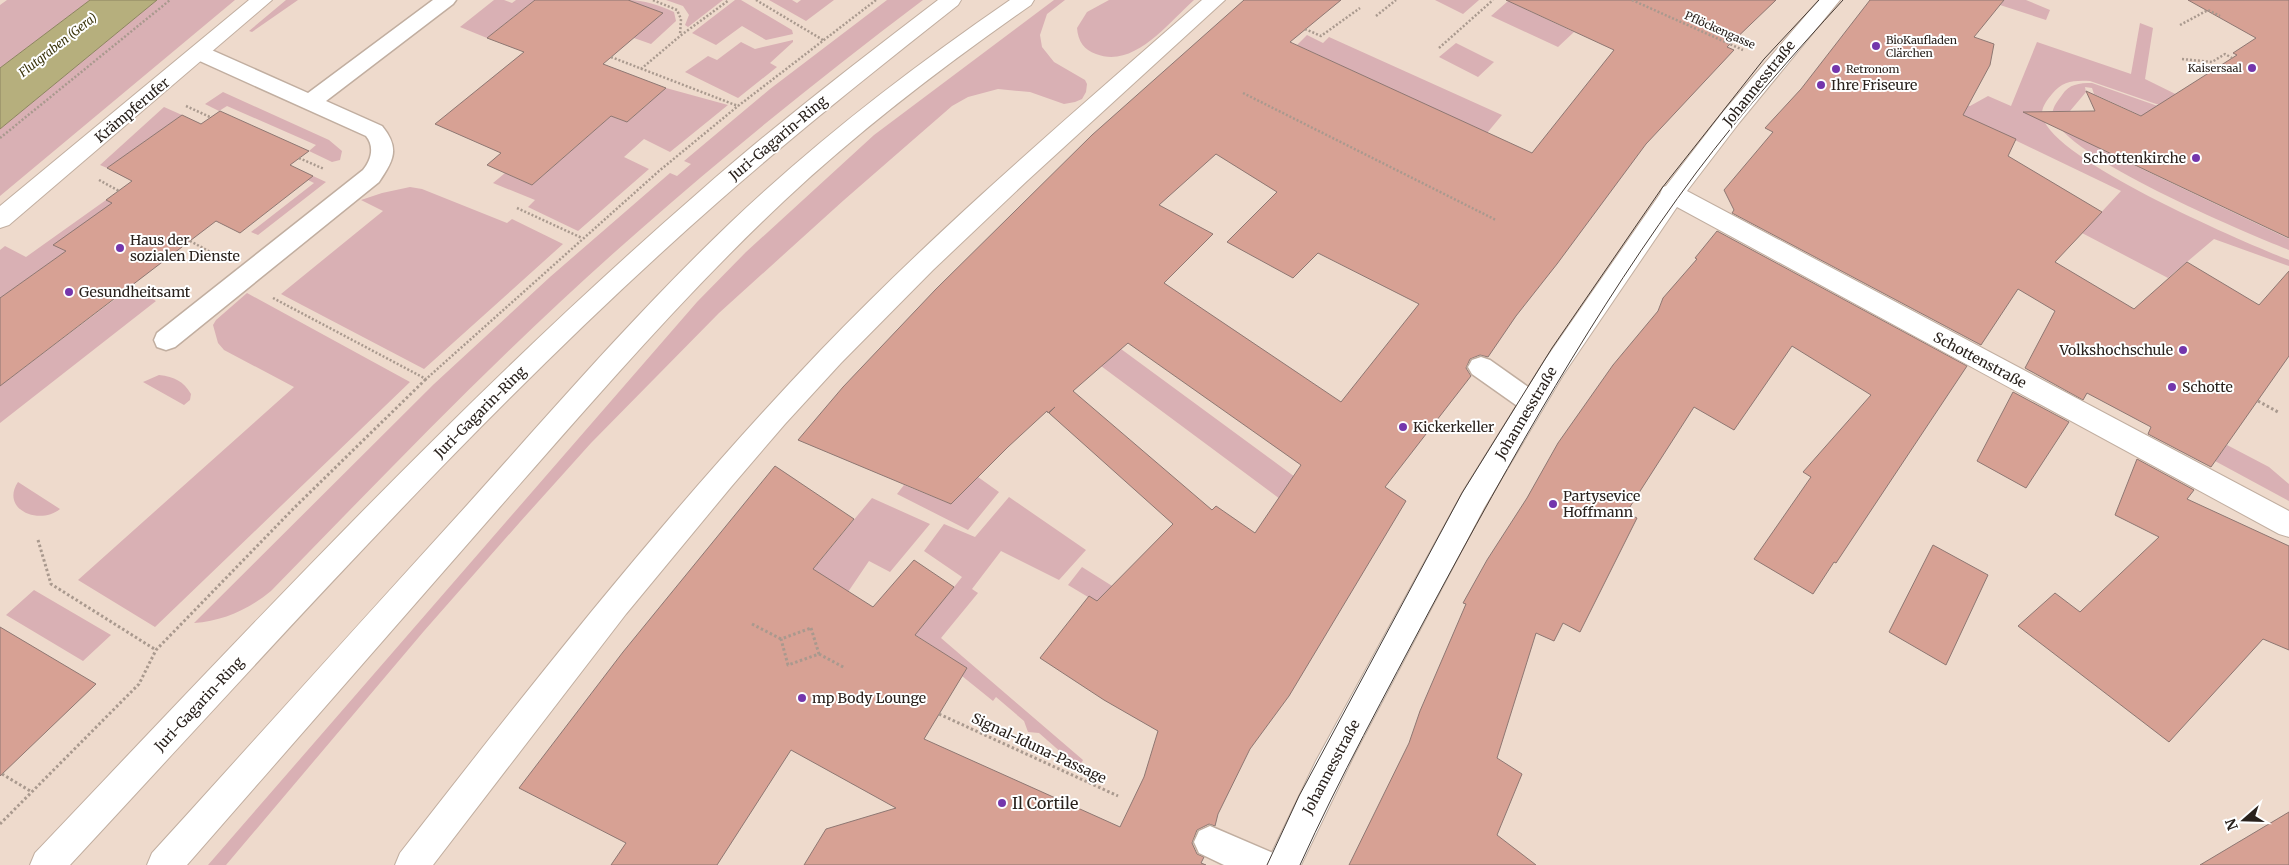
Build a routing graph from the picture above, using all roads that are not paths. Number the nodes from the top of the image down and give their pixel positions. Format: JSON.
{"nodes":[{"id":1,"x":262,"y":0,"type":"edge"},
{"id":2,"x":446,"y":0,"type":"edge"},
{"id":3,"x":951,"y":0,"type":"edge"},
{"id":4,"x":1024,"y":0,"type":"edge"},
{"id":5,"x":1215,"y":0,"type":"edge"},
{"id":6,"x":1830,"y":0,"type":"edge"},
{"id":7,"x":200,"y":52,"type":"junction"},
{"id":8,"x":311,"y":102,"type":"junction"},
{"id":9,"x":1671,"y":193,"type":"junction"},
{"id":10,"x":0,"y":219,"type":"edge"},
{"id":11,"x":166,"y":340,"type":"dead end"},
{"id":12,"x":1481,"y":367,"type":"dead end"},
{"id":13,"x":1532,"y":403,"type":"junction"},
{"id":14,"x":2289,"y":526,"type":"edge"},
{"id":15,"x":1210,"y":842,"type":"dead end"},
{"id":16,"x":47,"y":865,"type":"edge"},
{"id":17,"x":164,"y":865,"type":"edge"},
{"id":18,"x":412,"y":865,"type":"edge"},
{"id":19,"x":1261,"y":865,"type":"edge"},
{"id":20,"x":1283,"y":865,"type":"edge"}],
"edges":[{"from":1,"to":7,"type":"street","name":"Krämpferufer"},
{"from":2,"to":8,"type":"lane"},
{"from":3,"to":16,"type":"street","name":"Juri-Gagarin-Ring"},
{"from":4,"to":17,"type":"street"},
{"from":5,"to":18,"type":"street"},
{"from":6,"to":9,"type":"street","name":"Johannesstraße"},
{"from":7,"to":8,"type":"lane"},
{"from":7,"to":10,"type":"street","name":"Krämpferufer"},
{"from":8,"to":11,"type":"lane"},
{"from":9,"to":13,"type":"street","name":"Johannesstraße"},
{"from":9,"to":14,"type":"street","name":"Schottenstraße"},
{"from":12,"to":13,"type":"lane"},
{"from":13,"to":20,"type":"street","name":"Johannesstraße"},
{"from":15,"to":19,"type":"lane"}]}
